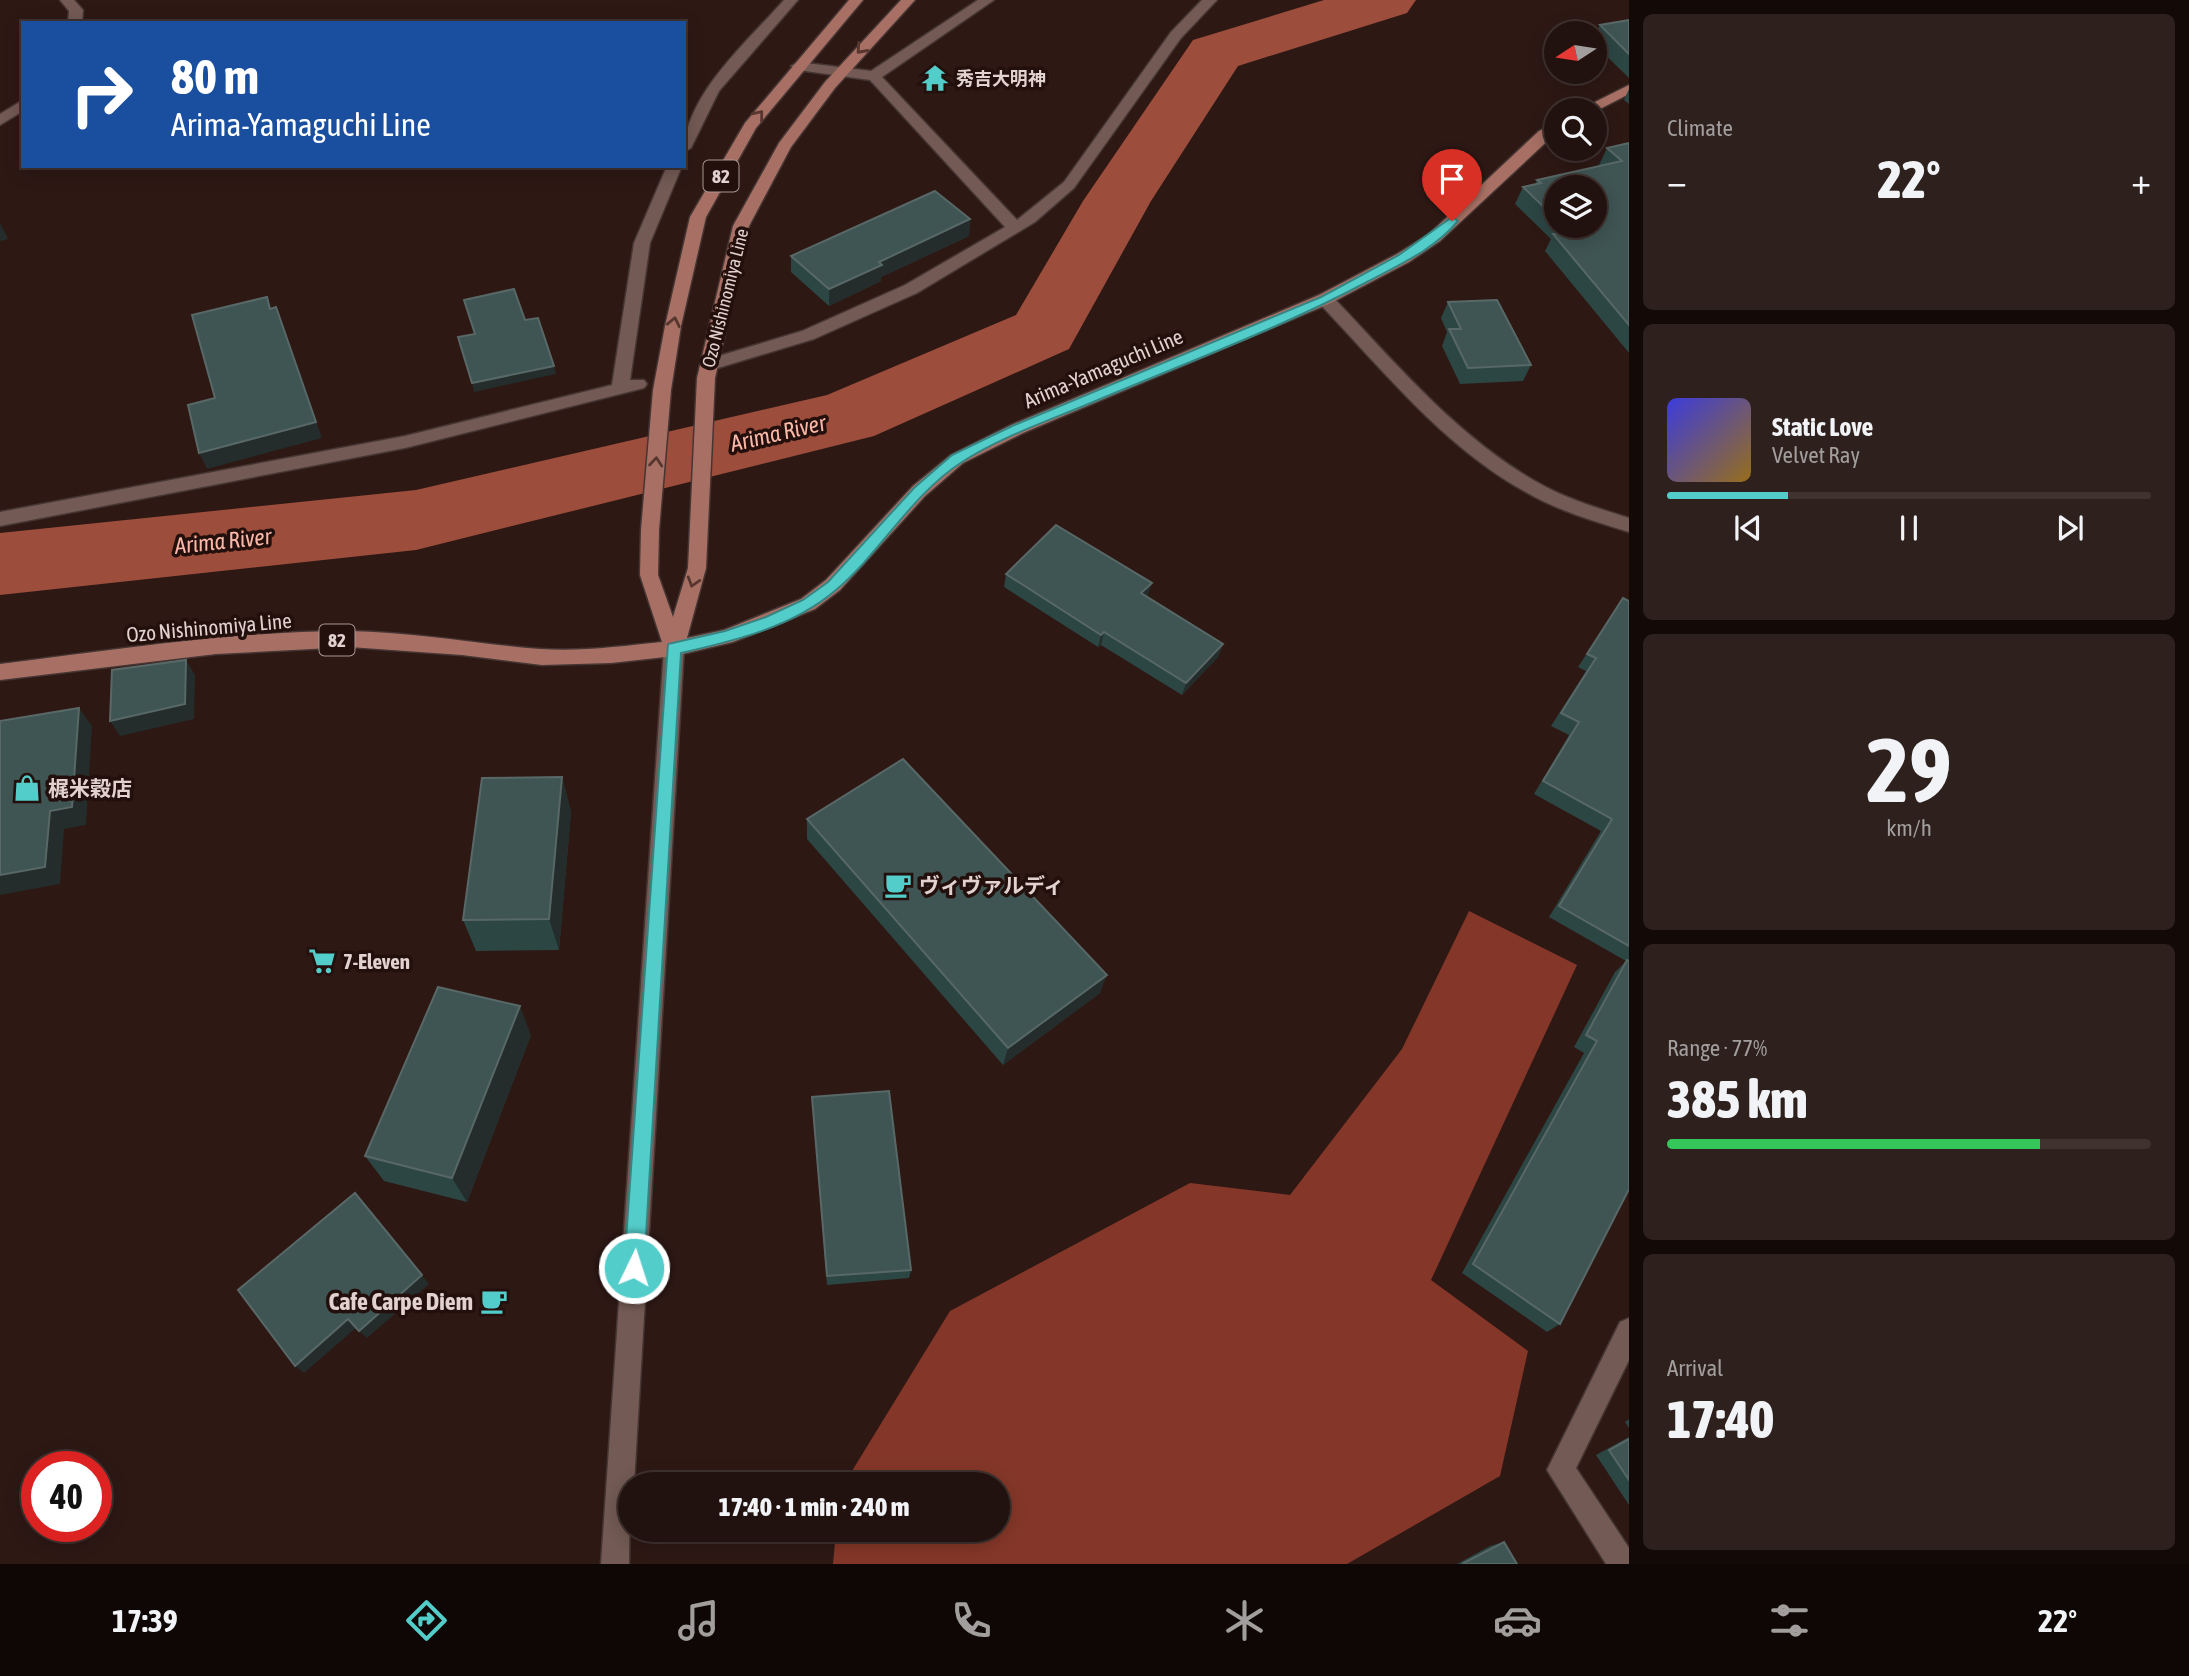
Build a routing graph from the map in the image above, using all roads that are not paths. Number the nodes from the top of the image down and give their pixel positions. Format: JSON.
{"nodes":[{"id":1,"x":67,"y":0,"type":"edge"},
{"id":2,"x":791,"y":0,"type":"edge"},
{"id":3,"x":856,"y":0,"type":"edge"},
{"id":4,"x":908,"y":0,"type":"edge"},
{"id":5,"x":987,"y":0,"type":"edge"},
{"id":6,"x":1210,"y":0,"type":"edge"},
{"id":7,"x":75,"y":21,"type":"edge"},
{"id":8,"x":798,"y":66,"type":"junction"},
{"id":9,"x":841,"y":71,"type":"junction"},
{"id":10,"x":874,"y":76,"type":"junction"},
{"id":11,"x":1629,"y":89,"type":"edge"},
{"id":12,"x":1607,"y":100,"type":"edge"},
{"id":13,"x":21,"y":105,"type":"edge"},
{"id":14,"x":0,"y":121,"type":"edge"},
{"id":15,"x":1544,"y":134,"type":"edge"},
{"id":16,"x":686,"y":144,"type":"edge"},
{"id":17,"x":674,"y":168,"type":"edge"},
{"id":18,"x":1015,"y":228,"type":"junction"},
{"id":19,"x":1325,"y":299,"type":"junction"},
{"id":20,"x":707,"y":372,"type":"junction"},
{"id":21,"x":0,"y":519,"type":"edge"},
{"id":22,"x":1629,"y":525,"type":"edge"},
{"id":23,"x":674,"y":648,"type":"junction"},
{"id":24,"x":0,"y":672,"type":"edge"},
{"id":25,"x":1629,"y":1331,"type":"edge"},
{"id":26,"x":615,"y":1564,"type":"edge"},
{"id":27,"x":1623,"y":1564,"type":"edge"}],
"edges":[{"from":1,"to":7,"type":"street"},
{"from":2,"to":16,"type":"street"},
{"from":3,"to":8,"type":"main road","name":"Ozo Nishinomiya Line","number":"82"},
{"from":4,"to":9,"type":"main road","name":"Ozo Nishinomiya Line","number":"82","one_way":true},
{"from":5,"to":10,"type":"street"},
{"from":6,"to":18,"type":"street"},
{"from":8,"to":9,"type":"street"},
{"from":23,"to":8,"type":"main road","name":"Ozo Nishinomiya Line","number":"82","one_way":true},
{"from":9,"to":10,"type":"street"},
{"from":9,"to":20,"type":"main road","name":"Ozo Nishinomiya Line","number":"82"},
{"from":10,"to":18,"type":"street"},
{"from":11,"to":12,"type":"main road"},
{"from":13,"to":14,"type":"street"},
{"from":15,"to":19,"type":"main road","name":"Arima-Yamaguchi Line"},
{"from":17,"to":21,"type":"street"},
{"from":18,"to":20,"type":"street"},
{"from":19,"to":22,"type":"street"},
{"from":19,"to":23,"type":"main road","name":"Arima-Yamaguchi Line"},
{"from":20,"to":23,"type":"main road","name":"Ozo Nishinomiya Line","number":"82","one_way":true},
{"from":23,"to":24,"type":"main road","name":"Ozo Nishinomiya Line","number":"82"},
{"from":23,"to":26,"type":"street"},
{"from":25,"to":27,"type":"street"}]}
